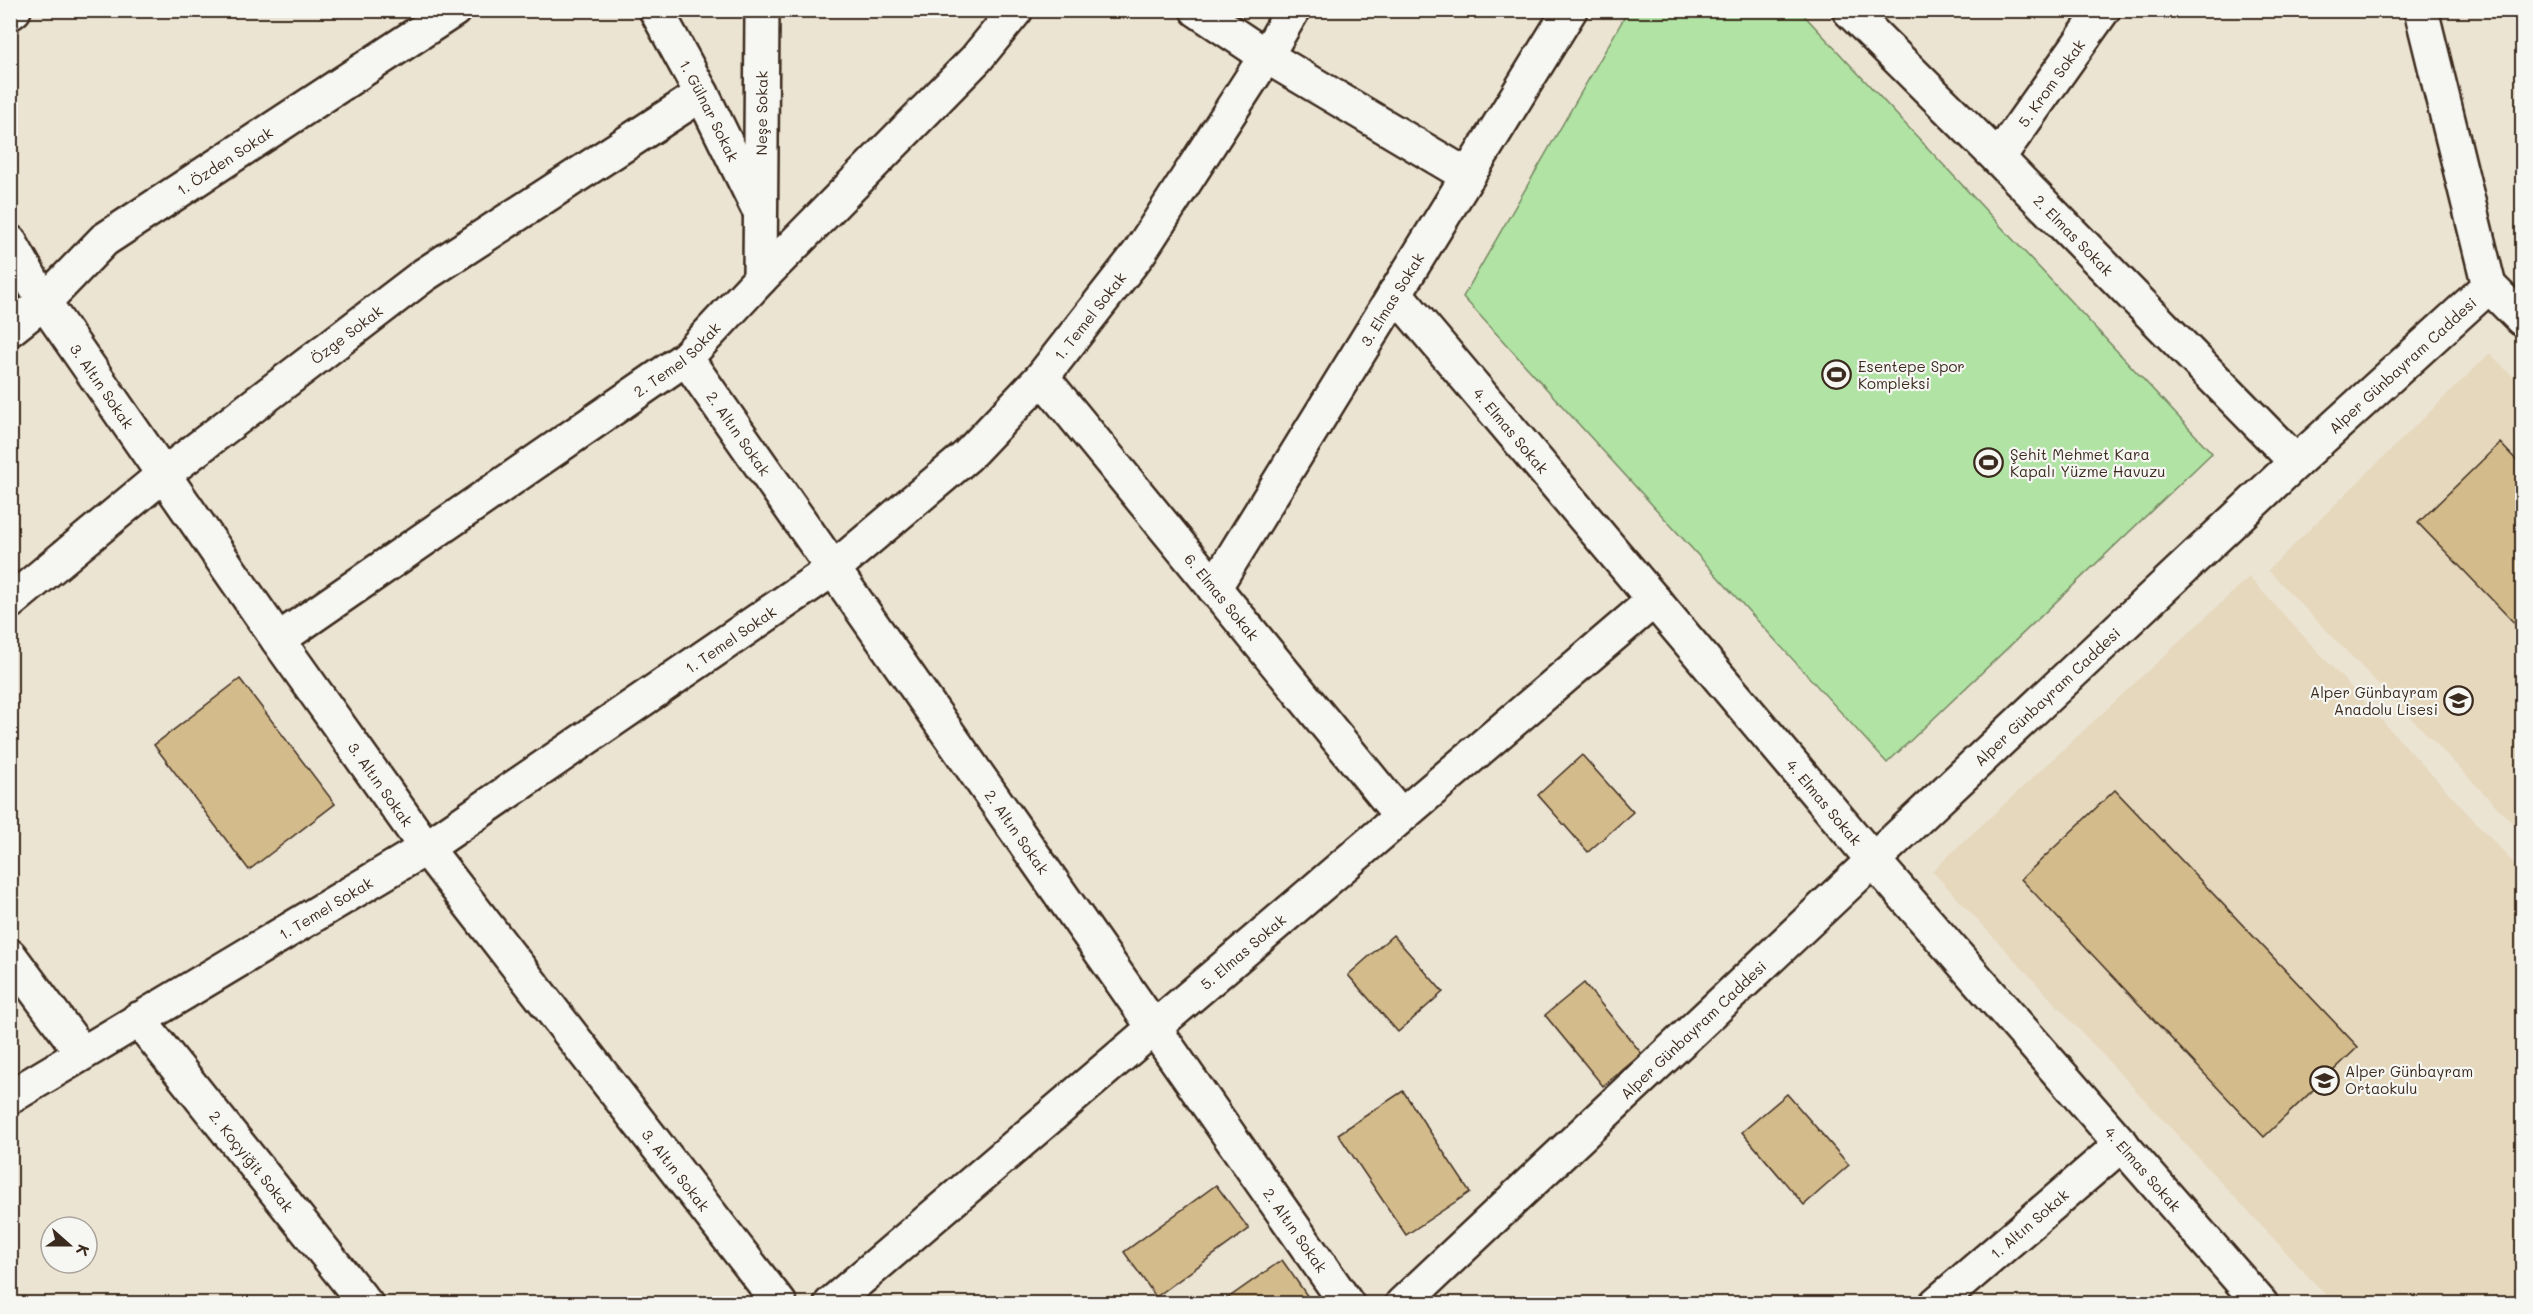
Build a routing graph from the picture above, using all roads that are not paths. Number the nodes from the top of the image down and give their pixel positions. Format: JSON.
{"nodes":[{"id":1,"x":454,"y":10,"type":"edge"},
{"id":2,"x":656,"y":10,"type":"edge"},
{"id":3,"x":762,"y":10,"type":"edge"},
{"id":4,"x":1016,"y":10,"type":"edge"},
{"id":5,"x":1197,"y":10,"type":"edge"},
{"id":6,"x":1293,"y":10,"type":"edge"},
{"id":7,"x":1570,"y":10,"type":"edge"},
{"id":8,"x":1849,"y":10,"type":"edge"},
{"id":9,"x":2103,"y":10,"type":"edge"},
{"id":10,"x":2421,"y":10,"type":"edge"},
{"id":11,"x":1266,"y":56,"type":"junction"},
{"id":12,"x":702,"y":94,"type":"junction"},
{"id":13,"x":1998,"y":158,"type":"junction"},
{"id":14,"x":1468,"y":176,"type":"junction"},
{"id":15,"x":760,"y":213,"type":"junction"},
{"id":16,"x":10,"y":242,"type":"edge"},
{"id":17,"x":760,"y":279,"type":"junction"},
{"id":18,"x":2488,"y":286,"type":"junction"},
{"id":19,"x":1395,"y":293,"type":"junction"},
{"id":20,"x":44,"y":302,"type":"junction"},
{"id":21,"x":2523,"y":319,"type":"edge"},
{"id":22,"x":10,"y":329,"type":"edge"},
{"id":23,"x":686,"y":358,"type":"junction"},
{"id":24,"x":1042,"y":377,"type":"junction"},
{"id":25,"x":2296,"y":462,"type":"junction"},
{"id":26,"x":163,"y":475,"type":"junction"},
{"id":27,"x":833,"y":569,"type":"junction"},
{"id":28,"x":1214,"y":588,"type":"junction"},
{"id":29,"x":1654,"y":600,"type":"junction"},
{"id":30,"x":10,"y":602,"type":"edge"},
{"id":31,"x":278,"y":640,"type":"junction"},
{"id":32,"x":1401,"y":816,"type":"junction"},
{"id":33,"x":426,"y":848,"type":"junction"},
{"id":34,"x":1873,"y":860,"type":"junction"},
{"id":35,"x":10,"y":956,"type":"edge"},
{"id":36,"x":138,"y":1019,"type":"junction"},
{"id":37,"x":1154,"y":1027,"type":"junction"},
{"id":38,"x":82,"y":1053,"type":"junction"},
{"id":39,"x":10,"y":1097,"type":"edge"},
{"id":40,"x":2122,"y":1144,"type":"junction"},
{"id":41,"x":366,"y":1304,"type":"edge"},
{"id":42,"x":780,"y":1304,"type":"edge"},
{"id":43,"x":831,"y":1304,"type":"edge"},
{"id":44,"x":1347,"y":1304,"type":"edge"},
{"id":45,"x":1402,"y":1304,"type":"edge"},
{"id":46,"x":1936,"y":1304,"type":"edge"},
{"id":47,"x":2261,"y":1304,"type":"edge"}],
"edges":[{"from":1,"to":20,"type":"street","name":"1. Özden Sokak"},
{"from":2,"to":12,"type":"street","name":"1. Gülnar Sokak"},
{"from":3,"to":15,"type":"street","name":"Neşe Sokak"},
{"from":4,"to":17,"type":"street","name":"2. Temel Sokak"},
{"from":5,"to":11,"type":"street"},
{"from":6,"to":11,"type":"street","name":"1. Temel Sokak"},
{"from":7,"to":14,"type":"street","name":"3. Elmas Sokak"},
{"from":8,"to":13,"type":"street","name":"2. Elmas Sokak"},
{"from":9,"to":13,"type":"street","name":"5. Krom Sokak"},
{"from":10,"to":18,"type":"street","name":"Alper Günbayram Caddesi"},
{"from":11,"to":14,"type":"street"},
{"from":11,"to":24,"type":"street","name":"1. Temel Sokak"},
{"from":12,"to":15,"type":"street","name":"1. Gülnar Sokak"},
{"from":12,"to":26,"type":"street","name":"Özge Sokak"},
{"from":13,"to":25,"type":"street","name":"2. Elmas Sokak"},
{"from":14,"to":19,"type":"street","name":"3. Elmas Sokak"},
{"from":15,"to":17,"type":"street","name":"Neşe Sokak"},
{"from":16,"to":20,"type":"street","name":"3. Altın Sokak"},
{"from":17,"to":23,"type":"street","name":"2. Temel Sokak"},
{"from":18,"to":21,"type":"street"},
{"from":18,"to":25,"type":"street","name":"Alper Günbayram Caddesi"},
{"from":19,"to":28,"type":"street","name":"3. Elmas Sokak"},
{"from":19,"to":29,"type":"street","name":"4. Elmas Sokak"},
{"from":20,"to":22,"type":"street","name":"1. Özden Sokak"},
{"from":20,"to":26,"type":"street","name":"3. Altın Sokak"},
{"from":23,"to":27,"type":"street","name":"2. Altın Sokak"},
{"from":23,"to":31,"type":"street","name":"2. Temel Sokak"},
{"from":24,"to":27,"type":"street","name":"1. Temel Sokak"},
{"from":24,"to":28,"type":"street","name":"6. Elmas Sokak"},
{"from":25,"to":34,"type":"street","name":"Alper Günbayram Caddesi"},
{"from":26,"to":30,"type":"street","name":"Özge Sokak"},
{"from":26,"to":31,"type":"street","name":"3. Altın Sokak"},
{"from":27,"to":33,"type":"street","name":"1. Temel Sokak"},
{"from":27,"to":37,"type":"street","name":"2. Altın Sokak"},
{"from":28,"to":32,"type":"street","name":"6. Elmas Sokak"},
{"from":29,"to":32,"type":"street","name":"5. Elmas Sokak"},
{"from":29,"to":34,"type":"street","name":"4. Elmas Sokak"},
{"from":31,"to":33,"type":"street","name":"3. Altın Sokak"},
{"from":32,"to":37,"type":"street","name":"5. Elmas Sokak"},
{"from":33,"to":36,"type":"street","name":"1. Temel Sokak"},
{"from":33,"to":42,"type":"street","name":"3. Altın Sokak"},
{"from":34,"to":40,"type":"street","name":"4. Elmas Sokak"},
{"from":34,"to":45,"type":"street","name":"Alper Günbayram Caddesi"},
{"from":35,"to":38,"type":"street"},
{"from":36,"to":38,"type":"street","name":"1. Temel Sokak"},
{"from":36,"to":41,"type":"street","name":"2. Koçyiğit Sokak"},
{"from":37,"to":43,"type":"street","name":"5. Elmas Sokak"},
{"from":37,"to":44,"type":"street","name":"2. Altın Sokak"},
{"from":38,"to":39,"type":"street","name":"1. Temel Sokak"},
{"from":40,"to":46,"type":"street","name":"1. Altın Sokak"},
{"from":40,"to":47,"type":"street","name":"4. Elmas Sokak"}]}
